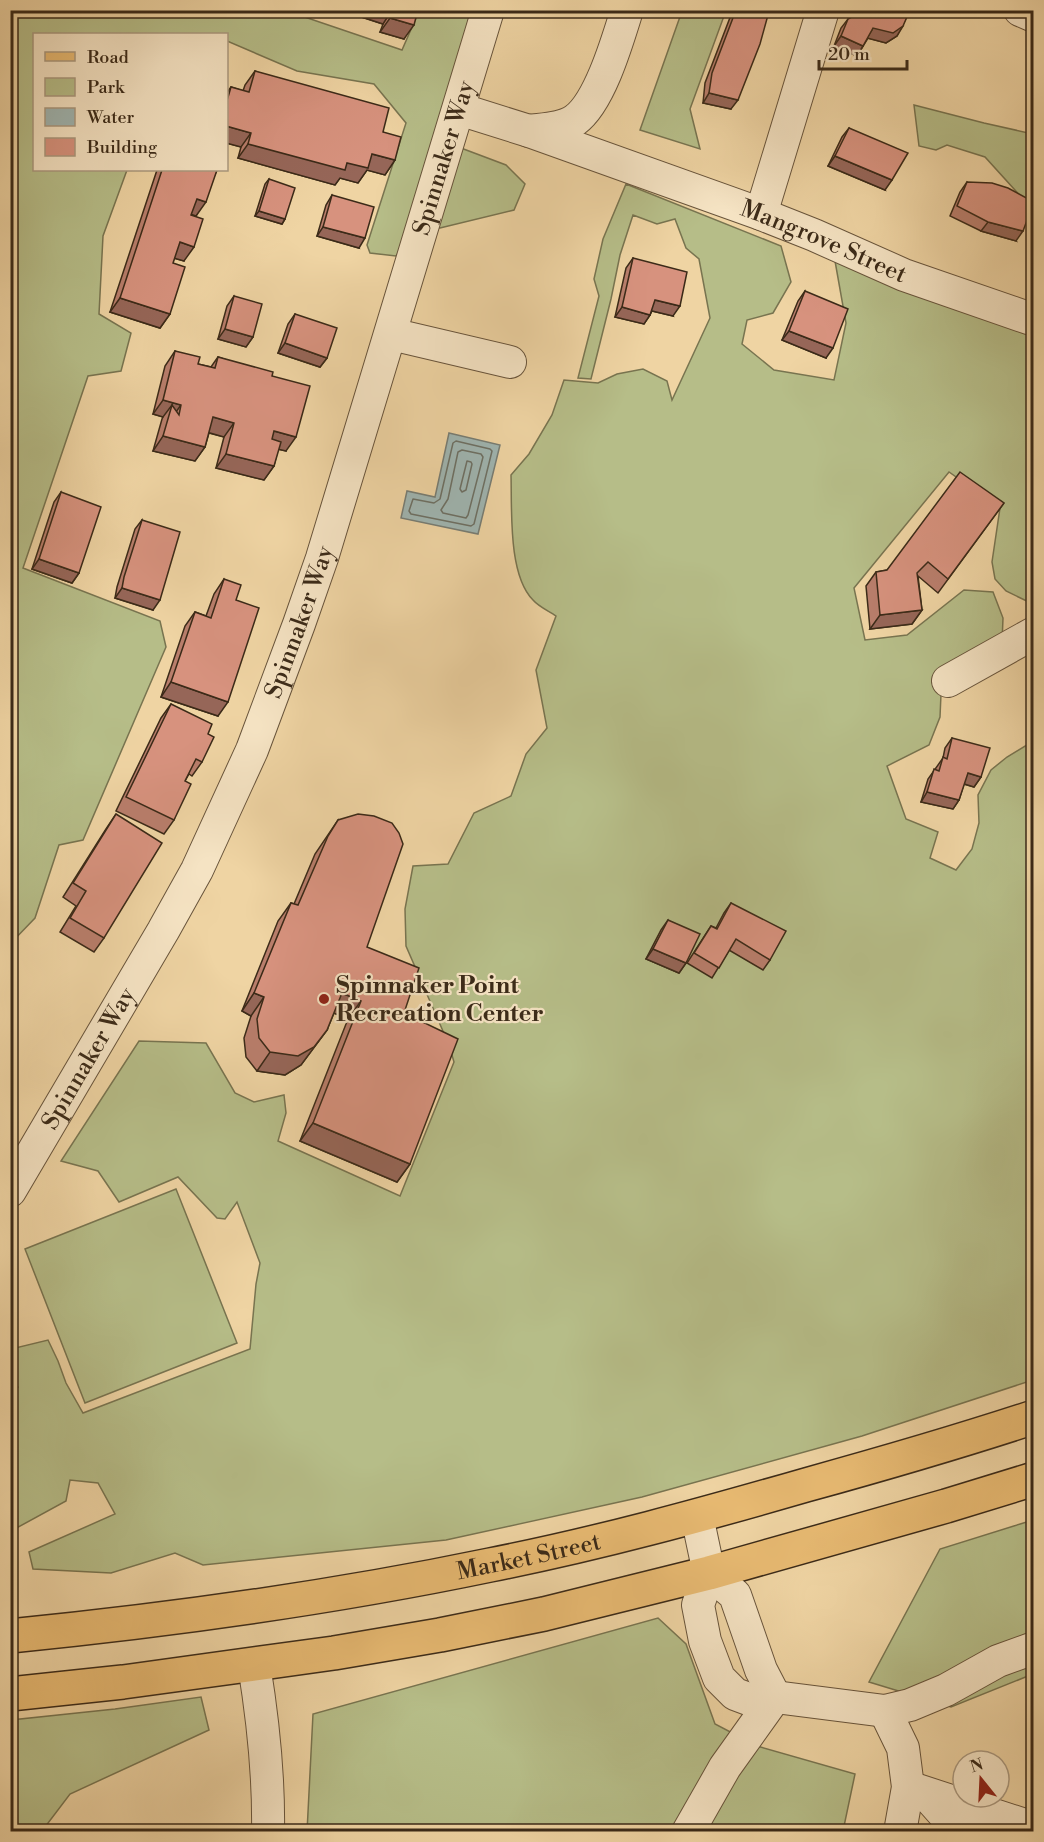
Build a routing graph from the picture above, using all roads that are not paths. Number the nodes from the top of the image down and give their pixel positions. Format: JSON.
{"nodes":[{"id":1,"x":488,"y":10,"type":"edge"},
{"id":2,"x":627,"y":10,"type":"edge"},
{"id":3,"x":1020,"y":10,"type":"edge"},
{"id":4,"x":1034,"y":16,"type":"edge"},
{"id":5,"x":823,"y":27,"type":"edge"},
{"id":6,"x":459,"y":109,"type":"junction"},
{"id":7,"x":529,"y":131,"type":"junction"},
{"id":8,"x":761,"y":214,"type":"junction"},
{"id":9,"x":1034,"y":320,"type":"edge"},
{"id":10,"x":391,"y":334,"type":"junction"},
{"id":11,"x":510,"y":362,"type":"dead end"},
{"id":12,"x":1034,"y":633,"type":"edge"},
{"id":13,"x":948,"y":681,"type":"dead end"},
{"id":14,"x":10,"y":1191,"type":"edge"},
{"id":15,"x":1034,"y":1418,"type":"edge"},
{"id":16,"x":1034,"y":1479,"type":"edge"},
{"id":17,"x":697,"y":1516,"type":"junction"},
{"id":18,"x":709,"y":1573,"type":"junction"},
{"id":19,"x":10,"y":1635,"type":"edge"},
{"id":20,"x":1034,"y":1648,"type":"edge"},
{"id":21,"x":254,"y":1665,"type":"junction"},
{"id":22,"x":10,"y":1694,"type":"edge"},
{"id":23,"x":775,"y":1697,"type":"junction"},
{"id":24,"x":885,"y":1711,"type":"junction"},
{"id":25,"x":916,"y":1790,"type":"junction"},
{"id":26,"x":1034,"y":1828,"type":"edge"},
{"id":27,"x":268,"y":1832,"type":"edge"},
{"id":28,"x":688,"y":1832,"type":"edge"},
{"id":29,"x":900,"y":1832,"type":"edge"},
{"id":30,"x":960,"y":1832,"type":"edge"}],
"edges":[{"from":1,"to":6,"type":"street","name":"Spinnaker Way"},
{"from":2,"to":7,"type":"street"},
{"from":3,"to":4,"type":"street"},
{"from":5,"to":8,"type":"street"},
{"from":6,"to":7,"type":"street","name":"Mangrove Street"},
{"from":6,"to":10,"type":"street","name":"Spinnaker Way"},
{"from":7,"to":8,"type":"street","name":"Mangrove Street"},
{"from":8,"to":9,"type":"street","name":"Mangrove Street"},
{"from":10,"to":11,"type":"street"},
{"from":10,"to":14,"type":"street","name":"Spinnaker Way"},
{"from":12,"to":13,"type":"street"},
{"from":15,"to":17,"type":"main road","name":"Market Street"},
{"from":16,"to":18,"type":"main road"},
{"from":17,"to":18,"type":"street"},
{"from":17,"to":19,"type":"main road","name":"Market Street"},
{"from":18,"to":21,"type":"main road"},
{"from":18,"to":23,"type":"street"},
{"from":18,"to":23,"type":"street"},
{"from":20,"to":24,"type":"street"},
{"from":21,"to":22,"type":"main road"},
{"from":21,"to":27,"type":"street"},
{"from":23,"to":24,"type":"street"},
{"from":23,"to":28,"type":"street"},
{"from":24,"to":25,"type":"street"},
{"from":25,"to":26,"type":"street"},
{"from":25,"to":29,"type":"street"},
{"from":25,"to":30,"type":"street"}]}
